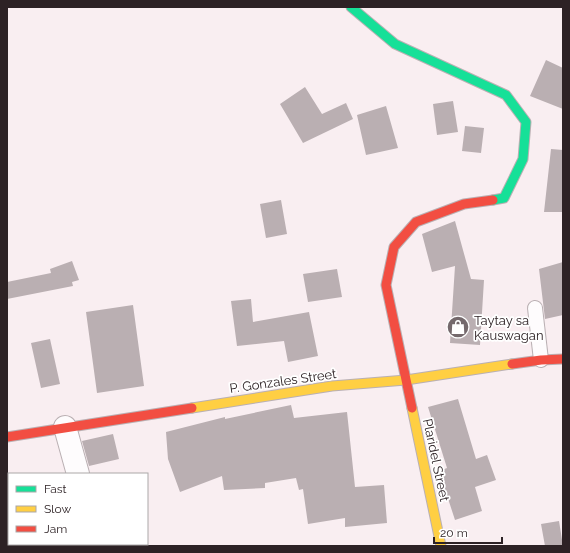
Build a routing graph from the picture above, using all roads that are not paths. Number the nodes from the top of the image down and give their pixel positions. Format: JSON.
{"nodes":[{"id":1,"x":351,"y":7,"type":"edge"},
{"id":2,"x":535,"y":308,"type":"dead end"},
{"id":3,"x":563,"y":359,"type":"edge"},
{"id":4,"x":541,"y":360,"type":"junction"},
{"id":5,"x":406,"y":380,"type":"junction"},
{"id":6,"x":65,"y":428,"type":"junction"},
{"id":7,"x":7,"y":437,"type":"edge"},
{"id":8,"x":78,"y":473,"type":"edge"},
{"id":9,"x":440,"y":546,"type":"edge"}],
"edges":[{"from":1,"to":5,"type":"street","name":"Plaridel Street"},
{"from":2,"to":4,"type":"lane"},
{"from":3,"to":4,"type":"street","name":"P. Gonzales Street"},
{"from":4,"to":5,"type":"street","name":"P. Gonzales Street"},
{"from":5,"to":6,"type":"street","name":"P. Gonzales Street"},
{"from":5,"to":9,"type":"street","name":"Plaridel Street"},
{"from":6,"to":7,"type":"street","name":"P. Gonzales Street"},
{"from":6,"to":8,"type":"street"}]}
